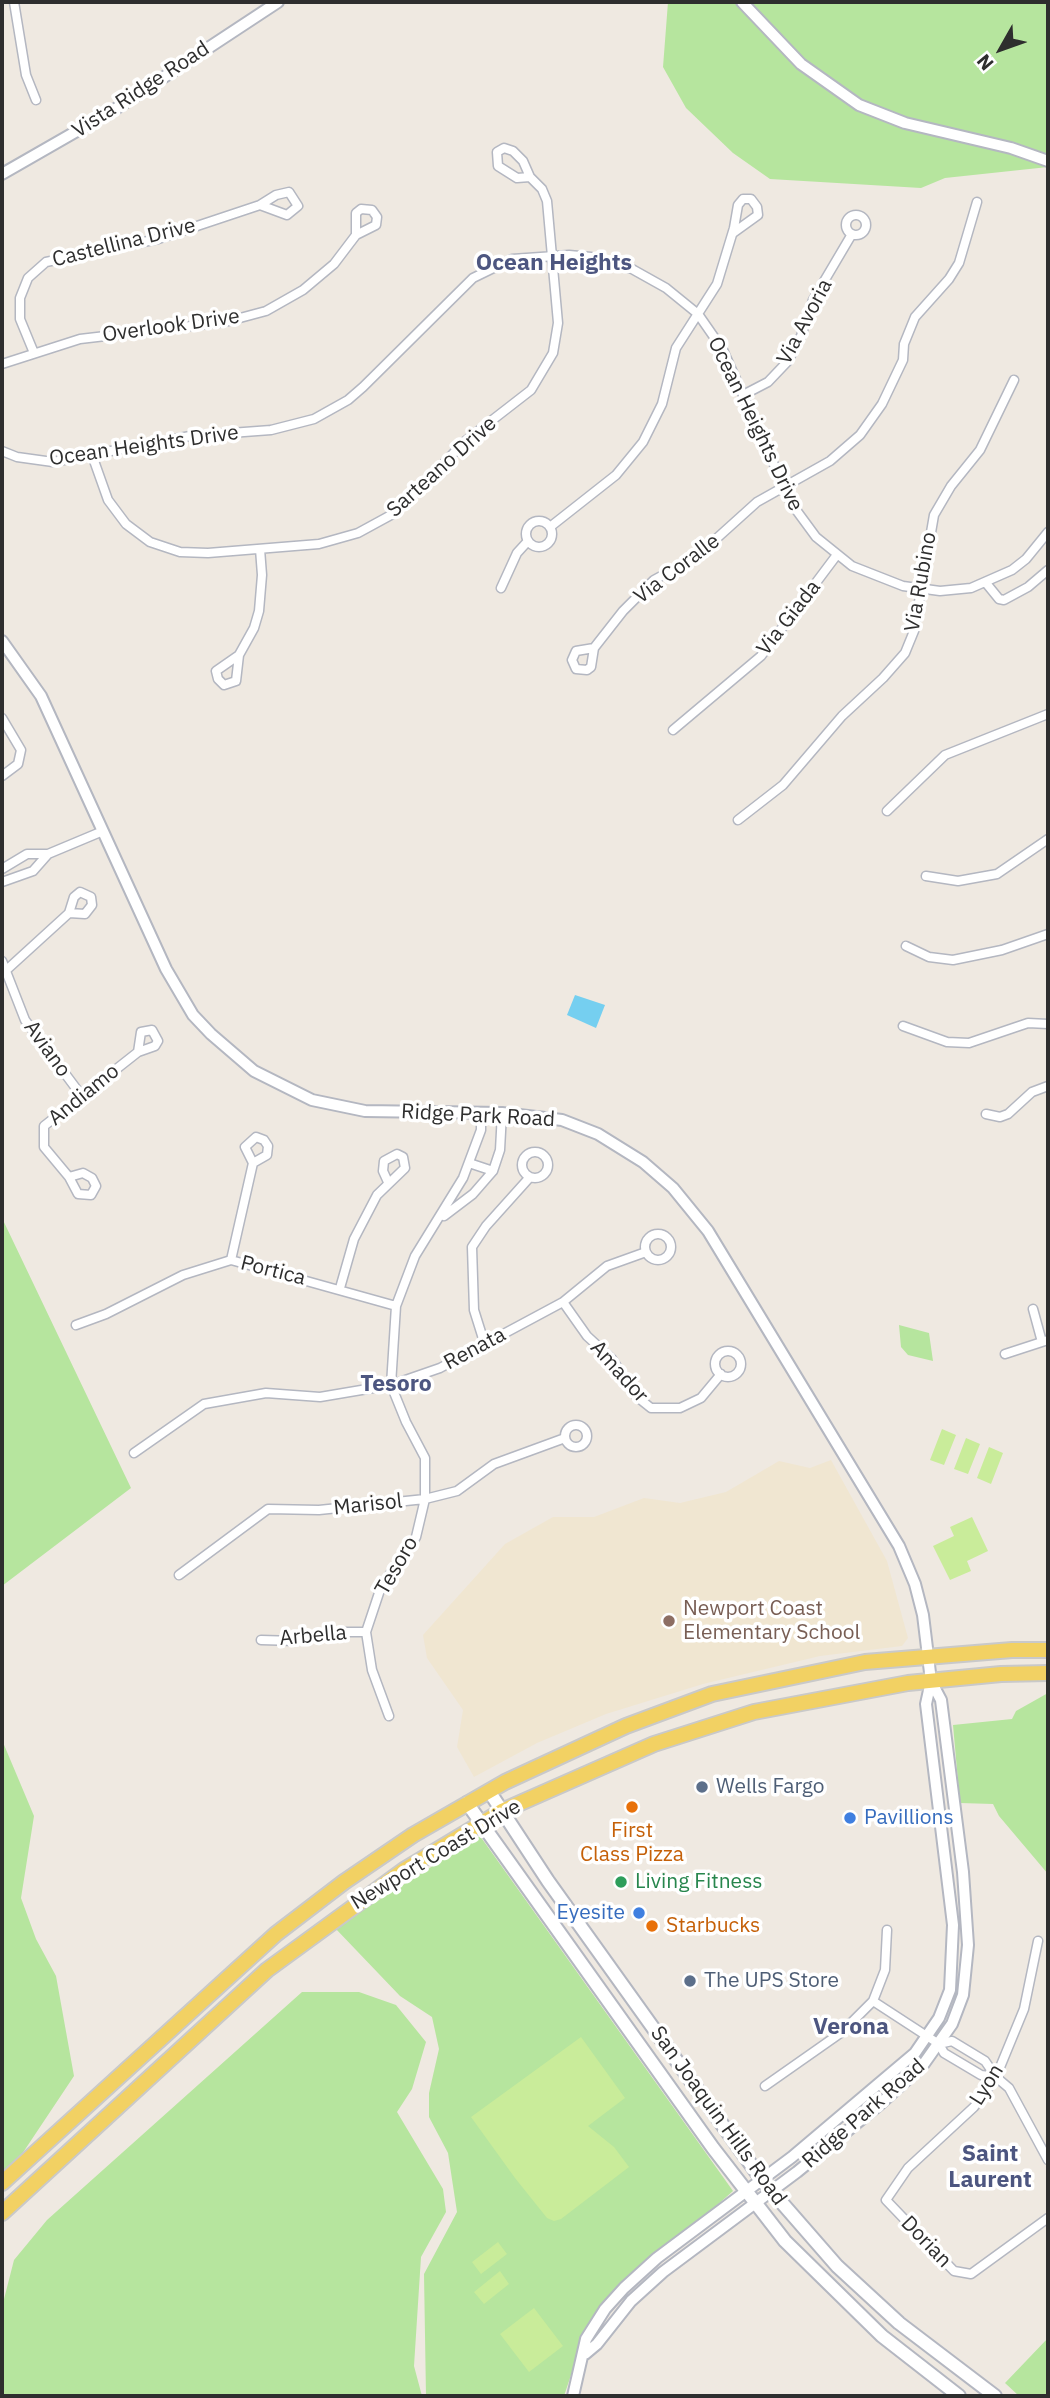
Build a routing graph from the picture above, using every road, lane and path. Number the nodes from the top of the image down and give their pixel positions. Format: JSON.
{"nodes":[{"id":1,"x":14,"y":2,"type":"edge"},
{"id":2,"x":278,"y":2,"type":"edge"},
{"id":3,"x":742,"y":2,"type":"edge"},
{"id":4,"x":36,"y":100,"type":"dead end"},
{"id":5,"x":1048,"y":161,"type":"edge"},
{"id":6,"x":2,"y":174,"type":"edge"},
{"id":7,"x":530,"y":177,"type":"junction"},
{"id":8,"x":978,"y":202,"type":"dead end"},
{"id":9,"x":260,"y":205,"type":"dead end"},
{"id":10,"x":733,"y":233,"type":"dead end"},
{"id":11,"x":852,"y":234,"type":"dead end"},
{"id":12,"x":356,"y":235,"type":"dead end"},
{"id":13,"x":551,"y":255,"type":"junction"},
{"id":14,"x":698,"y":314,"type":"junction"},
{"id":15,"x":34,"y":353,"type":"junction"},
{"id":16,"x":2,"y":364,"type":"edge"},
{"id":17,"x":1014,"y":380,"type":"dead end"},
{"id":18,"x":743,"y":395,"type":"junction"},
{"id":19,"x":2,"y":451,"type":"edge"},
{"id":20,"x":92,"y":455,"type":"junction"},
{"id":21,"x":783,"y":485,"type":"junction"},
{"id":22,"x":550,"y":527,"type":"junction"},
{"id":23,"x":1048,"y":532,"type":"edge"},
{"id":24,"x":528,"y":541,"type":"junction"},
{"id":25,"x":260,"y":549,"type":"junction"},
{"id":26,"x":836,"y":556,"type":"junction"},
{"id":27,"x":1048,"y":570,"type":"edge"},
{"id":28,"x":986,"y":583,"type":"junction"},
{"id":29,"x":502,"y":588,"type":"dead end"},
{"id":30,"x":921,"y":589,"type":"junction"},
{"id":31,"x":2,"y":641,"type":"edge"},
{"id":32,"x":594,"y":648,"type":"dead end"},
{"id":33,"x":239,"y":655,"type":"dead end"},
{"id":34,"x":1048,"y":714,"type":"edge"},
{"id":35,"x":2,"y":718,"type":"edge"},
{"id":36,"x":673,"y":730,"type":"dead end"},
{"id":37,"x":2,"y":776,"type":"edge"},
{"id":38,"x":887,"y":811,"type":"dead end"},
{"id":39,"x":738,"y":820,"type":"dead end"},
{"id":40,"x":103,"y":831,"type":"junction"},
{"id":41,"x":1048,"y":839,"type":"edge"},
{"id":42,"x":48,"y":854,"type":"junction"},
{"id":43,"x":16,"y":863,"type":"junction"},
{"id":44,"x":2,"y":869,"type":"edge"},
{"id":45,"x":21,"y":873,"type":"junction"},
{"id":46,"x":926,"y":876,"type":"dead end"},
{"id":47,"x":2,"y":882,"type":"edge"},
{"id":48,"x":69,"y":913,"type":"dead end"},
{"id":49,"x":1048,"y":934,"type":"edge"},
{"id":50,"x":906,"y":946,"type":"dead end"},
{"id":51,"x":2,"y":961,"type":"edge"},
{"id":52,"x":4,"y":972,"type":"edge"},
{"id":53,"x":1048,"y":1024,"type":"edge"},
{"id":54,"x":903,"y":1026,"type":"dead end"},
{"id":55,"x":138,"y":1052,"type":"dead end"},
{"id":56,"x":1048,"y":1087,"type":"edge"},
{"id":57,"x":81,"y":1096,"type":"junction"},
{"id":58,"x":502,"y":1113,"type":"junction"},
{"id":59,"x":481,"y":1114,"type":"junction"},
{"id":60,"x":986,"y":1114,"type":"dead end"},
{"id":61,"x":253,"y":1163,"type":"dead end"},
{"id":62,"x":468,"y":1163,"type":"junction"},
{"id":63,"x":493,"y":1171,"type":"junction"},
{"id":64,"x":69,"y":1177,"type":"dead end"},
{"id":65,"x":530,"y":1177,"type":"dead end"},
{"id":66,"x":388,"y":1182,"type":"dead end"},
{"id":67,"x":439,"y":1220,"type":"junction"},
{"id":68,"x":646,"y":1252,"type":"dead end"},
{"id":69,"x":231,"y":1260,"type":"junction"},
{"id":70,"x":340,"y":1289,"type":"junction"},
{"id":71,"x":563,"y":1302,"type":"junction"},
{"id":72,"x":396,"y":1306,"type":"junction"},
{"id":73,"x":1034,"y":1309,"type":"dead end"},
{"id":74,"x":76,"y":1325,"type":"dead end"},
{"id":75,"x":1046,"y":1342,"type":"edge"},
{"id":76,"x":485,"y":1345,"type":"junction"},
{"id":77,"x":1005,"y":1354,"type":"dead end"},
{"id":78,"x":721,"y":1374,"type":"dead end"},
{"id":79,"x":391,"y":1385,"type":"junction"},
{"id":80,"x":565,"y":1438,"type":"dead end"},
{"id":81,"x":134,"y":1453,"type":"dead end"},
{"id":82,"x":425,"y":1499,"type":"junction"},
{"id":83,"x":179,"y":1575,"type":"dead end"},
{"id":84,"x":366,"y":1632,"type":"junction"},
{"id":85,"x":261,"y":1640,"type":"dead end"},
{"id":86,"x":1048,"y":1650,"type":"edge"},
{"id":87,"x":928,"y":1656,"type":"junction"},
{"id":88,"x":1048,"y":1673,"type":"edge"},
{"id":89,"x":931,"y":1681,"type":"junction"},
{"id":90,"x":389,"y":1716,"type":"dead end"},
{"id":91,"x":489,"y":1791,"type":"junction"},
{"id":92,"x":467,"y":1803,"type":"junction"},
{"id":93,"x":502,"y":1811,"type":"junction"},
{"id":94,"x":481,"y":1823,"type":"junction"},
{"id":95,"x":887,"y":1930,"type":"dead end"},
{"id":96,"x":1038,"y":1941,"type":"dead end"},
{"id":97,"x":873,"y":2001,"type":"junction"},
{"id":98,"x":927,"y":2036,"type":"junction"},
{"id":99,"x":939,"y":2043,"type":"junction"},
{"id":100,"x":996,"y":2077,"type":"junction"},
{"id":101,"x":765,"y":2086,"type":"dead end"},
{"id":102,"x":1048,"y":2160,"type":"edge"},
{"id":103,"x":762,"y":2180,"type":"junction"},
{"id":104,"x":2,"y":2183,"type":"edge"},
{"id":105,"x":747,"y":2191,"type":"junction"},
{"id":106,"x":771,"y":2191,"type":"junction"},
{"id":107,"x":886,"y":2200,"type":"joint"},
{"id":108,"x":756,"y":2203,"type":"junction"},
{"id":109,"x":2,"y":2213,"type":"edge"},
{"id":110,"x":1048,"y":2218,"type":"edge"},
{"id":111,"x":585,"y":2354,"type":"junction"},
{"id":112,"x":573,"y":2396,"type":"edge"},
{"id":113,"x":959,"y":2396,"type":"edge"},
{"id":114,"x":995,"y":2396,"type":"edge"}],
"edges":[{"from":1,"to":4,"type":"street"},
{"from":2,"to":6,"type":"street","name":"Vista Ridge Road"},
{"from":3,"to":5,"type":"street"},
{"from":7,"to":7,"type":"street","name":"Sarteano Drive"},
{"from":7,"to":13,"type":"street","name":"Sarteano Drive"},
{"from":8,"to":21,"type":"street","name":"Via Coralle"},
{"from":9,"to":15,"type":"street","name":"Castellina Drive"},
{"from":10,"to":14,"type":"street"},
{"from":11,"to":18,"type":"street","name":"Via Avoria"},
{"from":12,"to":15,"type":"street","name":"Overlook Drive"},
{"from":13,"to":14,"type":"street","name":"Ocean Heights Drive"},
{"from":13,"to":20,"type":"street","name":"Ocean Heights Drive"},
{"from":13,"to":25,"type":"street","name":"Sarteano Drive"},
{"from":14,"to":18,"type":"street","name":"Ocean Heights Drive"},
{"from":14,"to":22,"type":"street"},
{"from":15,"to":16,"type":"street","name":"Overlook Drive"},
{"from":17,"to":30,"type":"street","name":"Via Rubino"},
{"from":18,"to":21,"type":"street","name":"Ocean Heights Drive"},
{"from":19,"to":20,"type":"street","name":"Ocean Heights Drive"},
{"from":20,"to":25,"type":"street","name":"Sarteano Drive"},
{"from":21,"to":26,"type":"street","name":"Ocean Heights Drive"},
{"from":21,"to":32,"type":"street","name":"Via Coralle"},
{"from":22,"to":24,"type":"street"},
{"from":22,"to":24,"type":"street"},
{"from":23,"to":28,"type":"street","name":"Ocean Heights Drive"},
{"from":24,"to":29,"type":"street"},
{"from":25,"to":33,"type":"street"},
{"from":26,"to":30,"type":"street","name":"Ocean Heights Drive"},
{"from":26,"to":36,"type":"street","name":"Via Giada"},
{"from":27,"to":28,"type":"street"},
{"from":28,"to":30,"type":"street","name":"Ocean Heights Drive"},
{"from":30,"to":39,"type":"street","name":"Via Rubino"},
{"from":31,"to":40,"type":"street","name":"Ridge Park Road"},
{"from":34,"to":38,"type":"street"},
{"from":35,"to":37,"type":"street"},
{"from":40,"to":42,"type":"street"},
{"from":40,"to":59,"type":"street","name":"Ridge Park Road"},
{"from":41,"to":46,"type":"street"},
{"from":42,"to":43,"type":"street"},
{"from":42,"to":45,"type":"street"},
{"from":43,"to":44,"type":"street"},
{"from":43,"to":45,"type":"street"},
{"from":45,"to":47,"type":"street"},
{"from":48,"to":52,"type":"street"},
{"from":49,"to":50,"type":"street"},
{"from":51,"to":52,"type":"street","name":"Aviano"},
{"from":52,"to":57,"type":"street","name":"Aviano"},
{"from":53,"to":54,"type":"street"},
{"from":55,"to":57,"type":"street","name":"Andiamo"},
{"from":56,"to":60,"type":"street"},
{"from":57,"to":64,"type":"street","name":"Andiamo"},
{"from":58,"to":59,"type":"street","name":"Ridge Park Road"},
{"from":58,"to":63,"type":"street","name":"Tesoro"},
{"from":58,"to":87,"type":"street","name":"Ridge Park Road"},
{"from":59,"to":62,"type":"street","name":"Tesoro"},
{"from":61,"to":69,"type":"street"},
{"from":62,"to":63,"type":"street"},
{"from":62,"to":67,"type":"street","name":"Tesoro"},
{"from":63,"to":67,"type":"street","name":"Tesoro"},
{"from":65,"to":76,"type":"street"},
{"from":66,"to":70,"type":"street"},
{"from":67,"to":72,"type":"street","name":"Tesoro"},
{"from":68,"to":71,"type":"street","name":"Renata"},
{"from":69,"to":70,"type":"street","name":"Portica"},
{"from":69,"to":74,"type":"street","name":"Portica"},
{"from":70,"to":72,"type":"street","name":"Portica"},
{"from":71,"to":76,"type":"street","name":"Renata"},
{"from":71,"to":78,"type":"street","name":"Amador"},
{"from":72,"to":79,"type":"street","name":"Tesoro"},
{"from":73,"to":75,"type":"street"},
{"from":75,"to":77,"type":"street"},
{"from":76,"to":79,"type":"street","name":"Renata"},
{"from":79,"to":81,"type":"street","name":"Renata"},
{"from":79,"to":82,"type":"street","name":"Tesoro"},
{"from":80,"to":82,"type":"street","name":"Marisol"},
{"from":82,"to":83,"type":"street","name":"Marisol"},
{"from":82,"to":84,"type":"street","name":"Tesoro"},
{"from":84,"to":85,"type":"street","name":"Arbella"},
{"from":84,"to":90,"type":"street","name":"Tesoro"},
{"from":86,"to":87,"type":"main road","name":"Newport Coast Drive"},
{"from":87,"to":89,"type":"street","name":"Ridge Park Road"},
{"from":87,"to":91,"type":"main road","name":"Newport Coast Drive"},
{"from":88,"to":89,"type":"main road","name":"Newport Coast Drive"},
{"from":89,"to":93,"type":"main road","name":"Newport Coast Drive"},
{"from":89,"to":98,"type":"street","name":"Ridge Park Road"},
{"from":89,"to":99,"type":"street","name":"Ridge Park Road"},
{"from":91,"to":92,"type":"main road","name":"Newport Coast Drive"},
{"from":91,"to":93,"type":"main road","name":"San Joaquin Hills Road"},
{"from":92,"to":94,"type":"main road","name":"San Joaquin Hills Road"},
{"from":92,"to":104,"type":"main road","name":"Newport Coast Drive"},
{"from":93,"to":94,"type":"main road","name":"Newport Coast Drive"},
{"from":93,"to":103,"type":"main road","name":"San Joaquin Hills Road"},
{"from":94,"to":105,"type":"main road","name":"San Joaquin Hills Road"},
{"from":94,"to":109,"type":"main road","name":"Newport Coast Drive"},
{"from":95,"to":97,"type":"street"},
{"from":96,"to":100,"type":"street","name":"Lyon"},
{"from":97,"to":98,"type":"street"},
{"from":97,"to":101,"type":"street"},
{"from":98,"to":99,"type":"street"},
{"from":98,"to":103,"type":"street","name":"Ridge Park Road"},
{"from":99,"to":100,"type":"street"},
{"from":99,"to":100,"type":"street"},
{"from":99,"to":106,"type":"street","name":"Ridge Park Road"},
{"from":100,"to":102,"type":"street"},
{"from":100,"to":107,"type":"street","name":"Lyon"},
{"from":103,"to":105,"type":"street","name":"Ridge Park Road"},
{"from":103,"to":106,"type":"main road","name":"San Joaquin Hills Road"},
{"from":105,"to":108,"type":"main road","name":"San Joaquin Hills Road"},
{"from":105,"to":111,"type":"street","name":"Ridge Park Road"},
{"from":106,"to":108,"type":"street","name":"Ridge Park Road"},
{"from":106,"to":114,"type":"main road","name":"San Joaquin Hills Road"},
{"from":107,"to":110,"type":"street","name":"Dorian"},
{"from":108,"to":111,"type":"street","name":"Ridge Park Road"},
{"from":108,"to":113,"type":"main road","name":"San Joaquin Hills Road"},
{"from":111,"to":112,"type":"street","name":"Ridge Park Road"}]}
